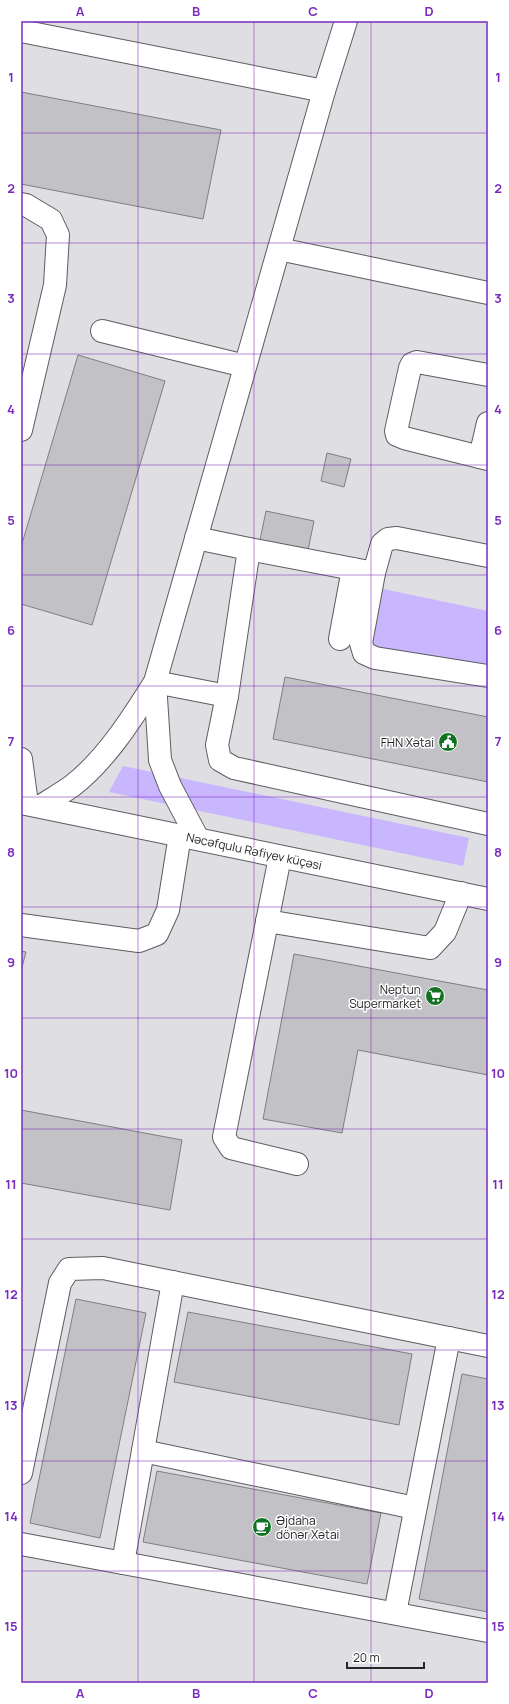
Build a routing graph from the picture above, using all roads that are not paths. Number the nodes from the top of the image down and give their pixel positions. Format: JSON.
{"nodes":[{"id":1,"x":346,"y":21,"type":"edge"},
{"id":2,"x":21,"y":31,"type":"edge"},
{"id":3,"x":324,"y":91,"type":"junction"},
{"id":4,"x":21,"y":204,"type":"edge"},
{"id":5,"x":279,"y":249,"type":"junction"},
{"id":6,"x":488,"y":293,"type":"edge"},
{"id":7,"x":102,"y":331,"type":"dead end"},
{"id":8,"x":245,"y":366,"type":"junction"},
{"id":9,"x":488,"y":375,"type":"edge"},
{"id":10,"x":488,"y":423,"type":"edge"},
{"id":11,"x":21,"y":430,"type":"edge"},
{"id":12,"x":484,"y":458,"type":"edge"},
{"id":13,"x":196,"y":538,"type":"junction"},
{"id":14,"x":249,"y":549,"type":"junction"},
{"id":15,"x":488,"y":556,"type":"edge"},
{"id":16,"x":353,"y":569,"type":"junction"},
{"id":17,"x":374,"y":573,"type":"junction"},
{"id":18,"x":340,"y":639,"type":"dead end"},
{"id":19,"x":488,"y":676,"type":"edge"},
{"id":20,"x":155,"y":682,"type":"junction"},
{"id":21,"x":227,"y":696,"type":"junction"},
{"id":22,"x":21,"y":759,"type":"edge"},
{"id":23,"x":30,"y":804,"type":"edge"},
{"id":24,"x":488,"y":824,"type":"edge"},
{"id":25,"x":189,"y":837,"type":"junction"},
{"id":26,"x":280,"y":856,"type":"junction"},
{"id":27,"x":461,"y":893,"type":"junction"},
{"id":28,"x":488,"y":899,"type":"edge"},
{"id":29,"x":267,"y":921,"type":"junction"},
{"id":30,"x":21,"y":926,"type":"edge"},
{"id":31,"x":297,"y":1164,"type":"dead end"},
{"id":32,"x":173,"y":1282,"type":"junction"},
{"id":33,"x":449,"y":1338,"type":"junction"},
{"id":34,"x":488,"y":1346,"type":"edge"},
{"id":35,"x":143,"y":1451,"type":"junction"},
{"id":36,"x":21,"y":1473,"type":"edge"},
{"id":37,"x":415,"y":1508,"type":"junction"},
{"id":38,"x":21,"y":1544,"type":"edge"},
{"id":39,"x":123,"y":1563,"type":"junction"},
{"id":40,"x":395,"y":1613,"type":"junction"},
{"id":41,"x":488,"y":1631,"type":"edge"}],
"edges":[{"from":1,"to":3,"type":"street"},
{"from":2,"to":3,"type":"street"},
{"from":3,"to":5,"type":"street"},
{"from":4,"to":11,"type":"street"},
{"from":5,"to":6,"type":"street"},
{"from":5,"to":8,"type":"street"},
{"from":7,"to":8,"type":"street"},
{"from":8,"to":13,"type":"street"},
{"from":9,"to":12,"type":"street"},
{"from":10,"to":12,"type":"street"},
{"from":13,"to":14,"type":"street"},
{"from":13,"to":20,"type":"street"},
{"from":14,"to":16,"type":"street"},
{"from":14,"to":21,"type":"street"},
{"from":15,"to":17,"type":"street"},
{"from":16,"to":17,"type":"street"},
{"from":16,"to":18,"type":"street"},
{"from":17,"to":19,"type":"street"},
{"from":20,"to":21,"type":"street"},
{"from":20,"to":23,"type":"street"},
{"from":20,"to":25,"type":"street"},
{"from":21,"to":24,"type":"street"},
{"from":22,"to":23,"type":"street"},
{"from":23,"to":25,"type":"street","name":"Nəcəfqulu Rəfiyev küçəsi"},
{"from":25,"to":26,"type":"street","name":"Nəcəfqulu Rəfiyev küçəsi"},
{"from":25,"to":30,"type":"street"},
{"from":26,"to":27,"type":"street","name":"Nəcəfqulu Rəfiyev küçəsi"},
{"from":26,"to":29,"type":"street"},
{"from":27,"to":28,"type":"street","name":"Nəcəfqulu Rəfiyev küçəsi"},
{"from":27,"to":29,"type":"street"},
{"from":29,"to":31,"type":"street"},
{"from":32,"to":33,"type":"street"},
{"from":32,"to":35,"type":"street"},
{"from":32,"to":36,"type":"street"},
{"from":33,"to":34,"type":"street"},
{"from":33,"to":37,"type":"street"},
{"from":35,"to":37,"type":"street"},
{"from":35,"to":39,"type":"street"},
{"from":37,"to":40,"type":"street"},
{"from":38,"to":39,"type":"street"},
{"from":39,"to":40,"type":"street"},
{"from":40,"to":41,"type":"street"}]}
